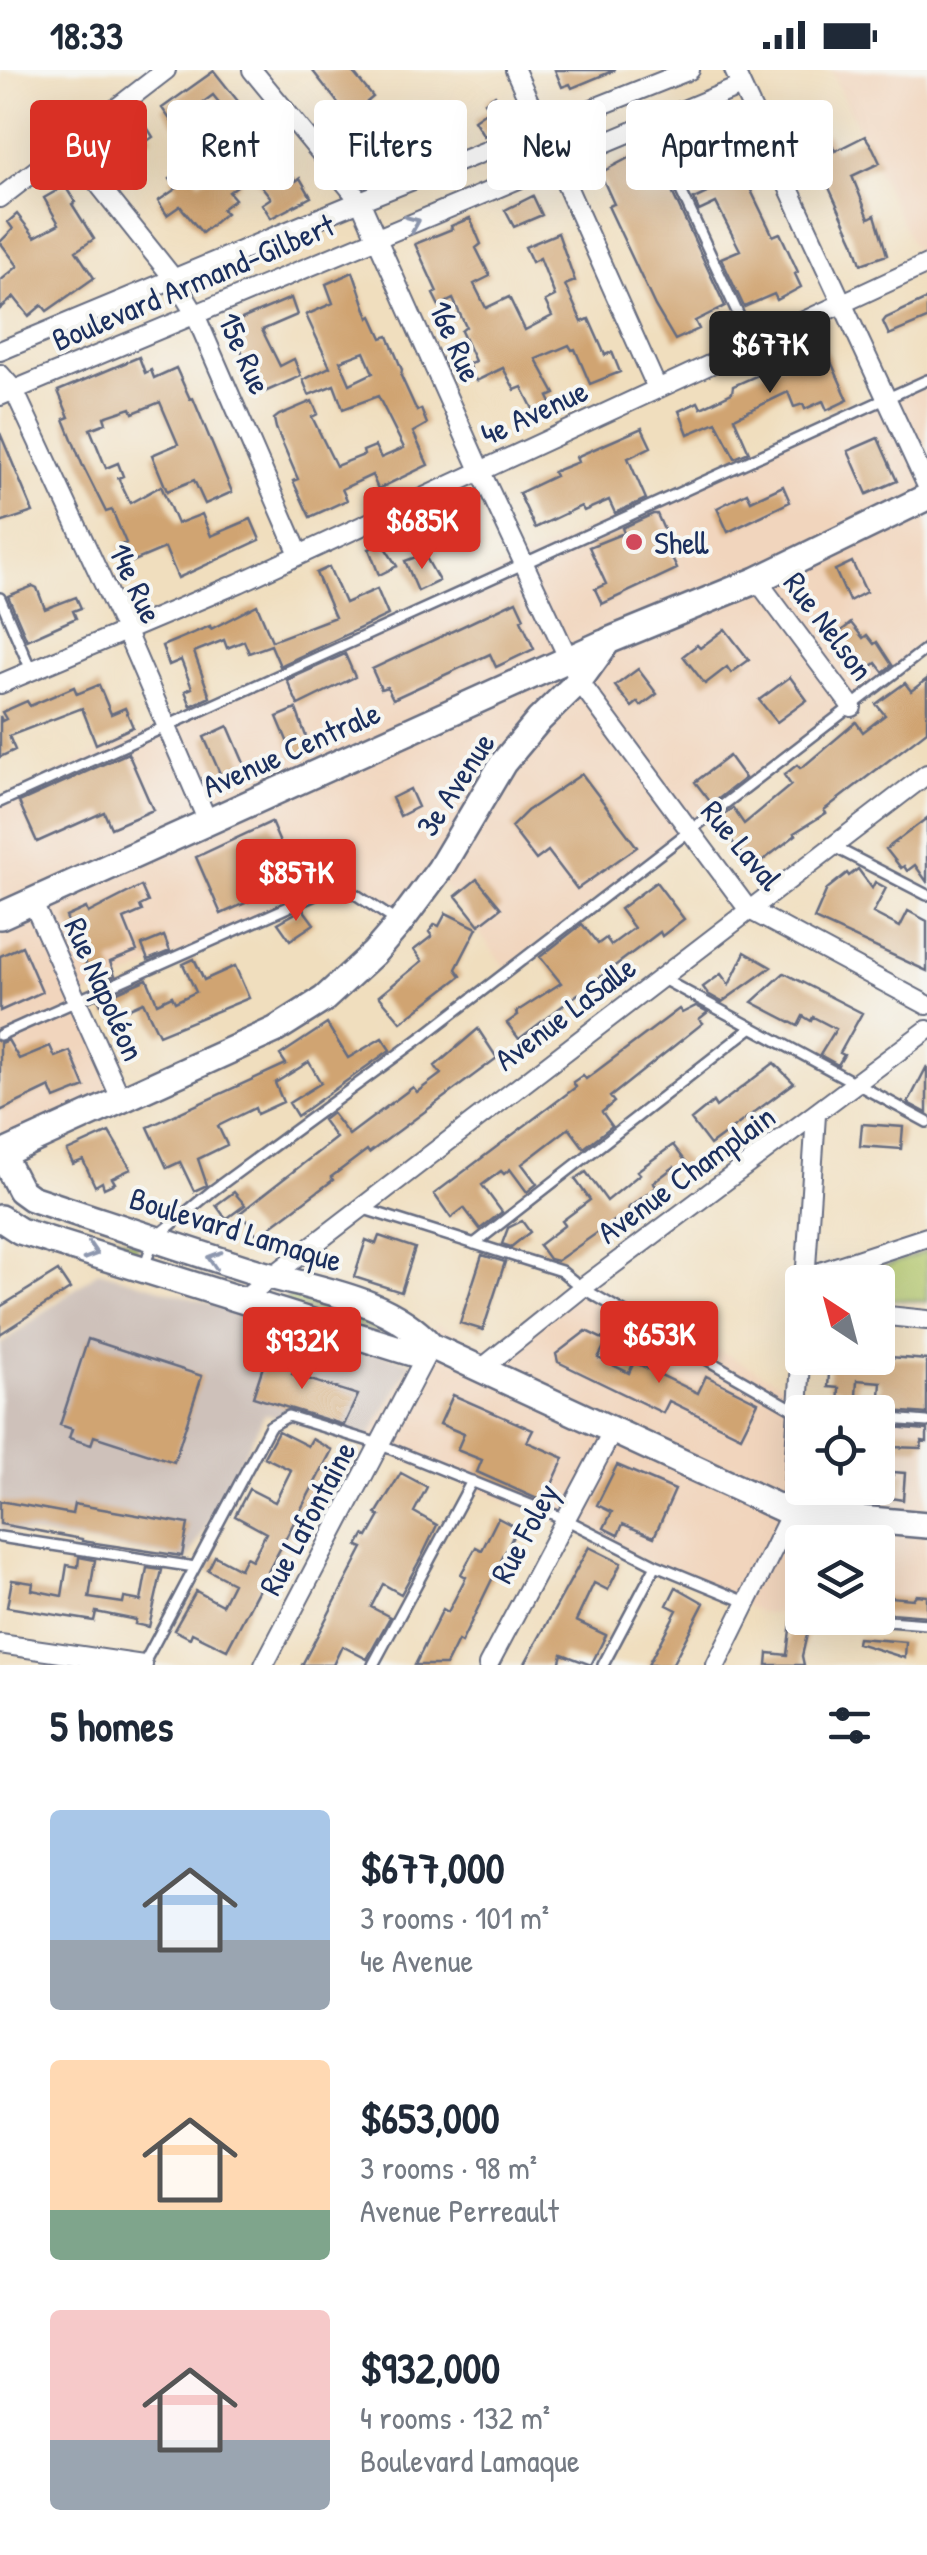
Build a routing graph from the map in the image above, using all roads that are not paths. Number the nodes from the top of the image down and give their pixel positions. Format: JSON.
{"nodes":[{"id":1,"x":166,"y":70,"type":"edge"},
{"id":2,"x":252,"y":70,"type":"edge"},
{"id":3,"x":515,"y":70,"type":"edge"},
{"id":4,"x":690,"y":70,"type":"edge"},
{"id":5,"x":738,"y":78,"type":"edge"},
{"id":6,"x":127,"y":100,"type":"edge"},
{"id":7,"x":528,"y":100,"type":"edge"},
{"id":8,"x":694,"y":100,"type":"edge"},
{"id":9,"x":606,"y":104,"type":"edge"},
{"id":10,"x":487,"y":151,"type":"edge"},
{"id":11,"x":30,"y":175,"type":"edge"},
{"id":12,"x":103,"y":190,"type":"edge"},
{"id":13,"x":490,"y":190,"type":"edge"},
{"id":14,"x":569,"y":190,"type":"edge"},
{"id":15,"x":680,"y":190,"type":"edge"},
{"id":16,"x":0,"y":198,"type":"edge"},
{"id":17,"x":360,"y":201,"type":"junction"},
{"id":18,"x":378,"y":238,"type":"junction"},
{"id":19,"x":927,"y":264,"type":"edge"},
{"id":20,"x":174,"y":279,"type":"junction"},
{"id":21,"x":843,"y":303,"type":"junction"},
{"id":22,"x":194,"y":312,"type":"junction"},
{"id":23,"x":752,"y":344,"type":"junction"},
{"id":24,"x":0,"y":351,"type":"edge"},
{"id":25,"x":0,"y":374,"type":"edge"},
{"id":26,"x":927,"y":380,"type":"edge"},
{"id":27,"x":658,"y":388,"type":"junction"},
{"id":28,"x":7,"y":393,"type":"edge"},
{"id":29,"x":887,"y":399,"type":"junction"},
{"id":30,"x":480,"y":470,"type":"junction"},
{"id":31,"x":927,"y":486,"type":"edge"},
{"id":32,"x":927,"y":498,"type":"edge"},
{"id":33,"x":300,"y":554,"type":"junction"},
{"id":34,"x":523,"y":562,"type":"junction"},
{"id":35,"x":757,"y":580,"type":"junction"},
{"id":36,"x":0,"y":598,"type":"edge"},
{"id":37,"x":126,"y":632,"type":"junction"},
{"id":38,"x":927,"y":648,"type":"edge"},
{"id":39,"x":32,"y":670,"type":"junction"},
{"id":40,"x":574,"y":670,"type":"junction"},
{"id":41,"x":0,"y":684,"type":"edge"},
{"id":42,"x":852,"y":706,"type":"junction"},
{"id":43,"x":168,"y":728,"type":"junction"},
{"id":44,"x":927,"y":774,"type":"edge"},
{"id":45,"x":0,"y":802,"type":"edge"},
{"id":46,"x":208,"y":822,"type":"junction"},
{"id":47,"x":689,"y":831,"type":"junction"},
{"id":48,"x":832,"y":846,"type":"junction"},
{"id":49,"x":927,"y":895,"type":"edge"},
{"id":50,"x":32,"y":902,"type":"junction"},
{"id":51,"x":748,"y":909,"type":"junction"},
{"id":52,"x":0,"y":916,"type":"edge"},
{"id":53,"x":399,"y":924,"type":"junction"},
{"id":54,"x":661,"y":978,"type":"junction"},
{"id":55,"x":77,"y":1001,"type":"junction"},
{"id":56,"x":927,"y":1005,"type":"edge"},
{"id":57,"x":751,"y":1028,"type":"junction"},
{"id":58,"x":927,"y":1030,"type":"edge"},
{"id":59,"x":0,"y":1035,"type":"edge"},
{"id":60,"x":854,"y":1085,"type":"junction"},
{"id":61,"x":122,"y":1101,"type":"junction"},
{"id":62,"x":816,"y":1116,"type":"junction"},
{"id":63,"x":927,"y":1122,"type":"edge"},
{"id":64,"x":1,"y":1155,"type":"edge"},
{"id":65,"x":24,"y":1193,"type":"junction"},
{"id":66,"x":360,"y":1208,"type":"junction"},
{"id":67,"x":1,"y":1220,"type":"edge"},
{"id":68,"x":927,"y":1237,"type":"edge"},
{"id":69,"x":154,"y":1239,"type":"junction"},
{"id":70,"x":474,"y":1244,"type":"junction"},
{"id":71,"x":806,"y":1265,"type":"edge"},
{"id":72,"x":848,"y":1265,"type":"edge"},
{"id":73,"x":143,"y":1269,"type":"junction"},
{"id":74,"x":270,"y":1277,"type":"junction"},
{"id":75,"x":582,"y":1288,"type":"junction"},
{"id":76,"x":240,"y":1301,"type":"junction"},
{"id":77,"x":895,"y":1317,"type":"edge"},
{"id":78,"x":927,"y":1320,"type":"edge"},
{"id":79,"x":431,"y":1346,"type":"junction"},
{"id":80,"x":481,"y":1369,"type":"junction"},
{"id":81,"x":785,"y":1404,"type":"edge"},
{"id":82,"x":895,"y":1419,"type":"edge"},
{"id":83,"x":927,"y":1422,"type":"edge"},
{"id":84,"x":613,"y":1430,"type":"junction"},
{"id":85,"x":380,"y":1444,"type":"junction"},
{"id":86,"x":472,"y":1481,"type":"junction"},
{"id":87,"x":792,"y":1505,"type":"edge"},
{"id":88,"x":791,"y":1512,"type":"junction"},
{"id":89,"x":565,"y":1519,"type":"junction"},
{"id":90,"x":835,"y":1525,"type":"edge"},
{"id":91,"x":927,"y":1525,"type":"edge"},
{"id":92,"x":895,"y":1528,"type":"edge"},
{"id":93,"x":0,"y":1536,"type":"edge"},
{"id":94,"x":656,"y":1565,"type":"junction"},
{"id":95,"x":195,"y":1567,"type":"junction"},
{"id":96,"x":748,"y":1604,"type":"junction"},
{"id":97,"x":895,"y":1622,"type":"edge"},
{"id":98,"x":927,"y":1624,"type":"edge"},
{"id":99,"x":0,"y":1644,"type":"edge"},
{"id":100,"x":143,"y":1665,"type":"edge"},
{"id":101,"x":264,"y":1665,"type":"edge"},
{"id":102,"x":373,"y":1665,"type":"edge"},
{"id":103,"x":488,"y":1665,"type":"edge"},
{"id":104,"x":603,"y":1665,"type":"edge"},
{"id":105,"x":716,"y":1665,"type":"edge"}],
"edges":[{"from":1,"to":6,"type":"street"},
{"from":2,"to":17,"type":"street","name":"16e Rue"},
{"from":3,"to":7,"type":"street"},
{"from":4,"to":9,"type":"street","name":"Boulevard Armand-Gilbert"},
{"from":5,"to":8,"type":"street","name":"Boulevard Armand-Gilbert"},
{"from":5,"to":21,"type":"street"},
{"from":10,"to":17,"type":"street","name":"Boulevard Armand-Gilbert"},
{"from":11,"to":16,"type":"street"},
{"from":12,"to":20,"type":"street","name":"15e Rue"},
{"from":18,"to":13,"type":"street","name":"Boulevard Armand-Gilbert","one_way":true},
{"from":14,"to":27,"type":"street"},
{"from":15,"to":23,"type":"lane"},
{"from":17,"to":18,"type":"street","name":"16e Rue"},
{"from":17,"to":20,"type":"street","name":"Boulevard Armand-Gilbert"},
{"from":18,"to":22,"type":"street","name":"Boulevard Armand-Gilbert"},
{"from":18,"to":30,"type":"street","name":"16e Rue"},
{"from":19,"to":21,"type":"street","name":"4e Avenue"},
{"from":20,"to":22,"type":"street","name":"15e Rue"},
{"from":20,"to":24,"type":"street","name":"Boulevard Armand-Gilbert"},
{"from":21,"to":23,"type":"street","name":"4e Avenue"},
{"from":21,"to":29,"type":"street"},
{"from":22,"to":28,"type":"street","name":"Boulevard Armand-Gilbert"},
{"from":22,"to":33,"type":"street","name":"15e Rue"},
{"from":23,"to":27,"type":"street","name":"4e Avenue"},
{"from":25,"to":28,"type":"street","name":"14e Rue"},
{"from":26,"to":29,"type":"lane"},
{"from":27,"to":30,"type":"street","name":"4e Avenue"},
{"from":28,"to":37,"type":"street","name":"14e Rue"},
{"from":29,"to":31,"type":"street"},
{"from":29,"to":34,"type":"lane"},
{"from":30,"to":33,"type":"street","name":"4e Avenue"},
{"from":30,"to":34,"type":"street","name":"16e Rue"},
{"from":32,"to":35,"type":"street","name":"3e Avenue"},
{"from":33,"to":37,"type":"street","name":"4e Avenue"},
{"from":34,"to":40,"type":"street","name":"16e Rue"},
{"from":34,"to":43,"type":"lane"},
{"from":35,"to":40,"type":"street","name":"3e Avenue"},
{"from":35,"to":42,"type":"street","name":"Rue Nelson"},
{"from":36,"to":39,"type":"lane"},
{"from":37,"to":39,"type":"street","name":"4e Avenue"},
{"from":37,"to":43,"type":"street","name":"14e Rue"},
{"from":38,"to":42,"type":"lane"},
{"from":39,"to":41,"type":"street","name":"4e Avenue"},
{"from":40,"to":46,"type":"street","name":"Avenue Centrale"},
{"from":40,"to":47,"type":"street","name":"Rue Laval"},
{"from":40,"to":53,"type":"street","name":"3e Avenue"},
{"from":42,"to":47,"type":"lane"},
{"from":43,"to":45,"type":"lane"},
{"from":43,"to":46,"type":"street","name":"14e Rue"},
{"from":44,"to":48,"type":"street","name":"Avenue LaSalle"},
{"from":46,"to":50,"type":"street","name":"Avenue Centrale"},
{"from":47,"to":51,"type":"street","name":"Rue Laval"},
{"from":47,"to":69,"type":"lane"},
{"from":48,"to":49,"type":"lane"},
{"from":48,"to":51,"type":"street","name":"Avenue LaSalle"},
{"from":50,"to":52,"type":"street","name":"Avenue Centrale"},
{"from":50,"to":55,"type":"street","name":"Rue Napoléon"},
{"from":51,"to":54,"type":"street","name":"Avenue LaSalle"},
{"from":51,"to":56,"type":"street","name":"Rue Laval"},
{"from":53,"to":55,"type":"lane"},
{"from":53,"to":61,"type":"street","name":"3e Avenue"},
{"from":54,"to":57,"type":"lane"},
{"from":54,"to":66,"type":"street","name":"Avenue LaSalle"},
{"from":55,"to":59,"type":"lane"},
{"from":55,"to":61,"type":"street","name":"Rue Napoléon"},
{"from":57,"to":60,"type":"lane"},
{"from":57,"to":70,"type":"lane"},
{"from":58,"to":60,"type":"street","name":"Avenue Champlain"},
{"from":60,"to":62,"type":"street","name":"Avenue Champlain"},
{"from":60,"to":63,"type":"lane"},
{"from":61,"to":64,"type":"street","name":"3e Avenue"},
{"from":62,"to":71,"type":"street"},
{"from":62,"to":75,"type":"street","name":"Avenue Champlain"},
{"from":64,"to":65,"type":"street"},
{"from":65,"to":67,"type":"lane"},
{"from":65,"to":69,"type":"street","name":"Boulevard Lamaque"},
{"from":66,"to":70,"type":"lane"},
{"from":66,"to":74,"type":"street","name":"Avenue LaSalle"},
{"from":67,"to":73,"type":"street","name":"Boulevard Lamaque","one_way":true},
{"from":68,"to":72,"type":"street"},
{"from":69,"to":73,"type":"lane"},
{"from":74,"to":69,"type":"street","name":"Boulevard Lamaque","one_way":true},
{"from":70,"to":75,"type":"lane"},
{"from":73,"to":76,"type":"street","name":"Boulevard Lamaque"},
{"from":74,"to":76,"type":"street","name":"Avenue LaSalle"},
{"from":74,"to":79,"type":"street","name":"Boulevard Lamaque"},
{"from":75,"to":80,"type":"street","name":"Avenue Champlain"},
{"from":75,"to":81,"type":"lane"},
{"from":76,"to":79,"type":"street","name":"Boulevard Lamaque"},
{"from":77,"to":78,"type":"street"},
{"from":79,"to":80,"type":"street"},
{"from":79,"to":85,"type":"street","name":"Rue Lafontaine"},
{"from":80,"to":84,"type":"street"},
{"from":82,"to":83,"type":"lane"},
{"from":84,"to":88,"type":"street"},
{"from":84,"to":89,"type":"street","name":"Rue Foley"},
{"from":85,"to":86,"type":"lane"},
{"from":85,"to":95,"type":"lane"},
{"from":85,"to":101,"type":"street","name":"Rue Lafontaine"},
{"from":86,"to":89,"type":"lane"},
{"from":86,"to":102,"type":"lane"},
{"from":87,"to":88,"type":"street"},
{"from":88,"to":90,"type":"street"},
{"from":88,"to":96,"type":"street"},
{"from":89,"to":94,"type":"lane"},
{"from":89,"to":103,"type":"street","name":"Rue Foley"},
{"from":91,"to":92,"type":"street"},
{"from":93,"to":95,"type":"lane"},
{"from":94,"to":96,"type":"lane"},
{"from":94,"to":104,"type":"lane"},
{"from":95,"to":100,"type":"lane"},
{"from":96,"to":105,"type":"street"},
{"from":97,"to":98,"type":"lane"},
{"from":99,"to":100,"type":"street"}]}
